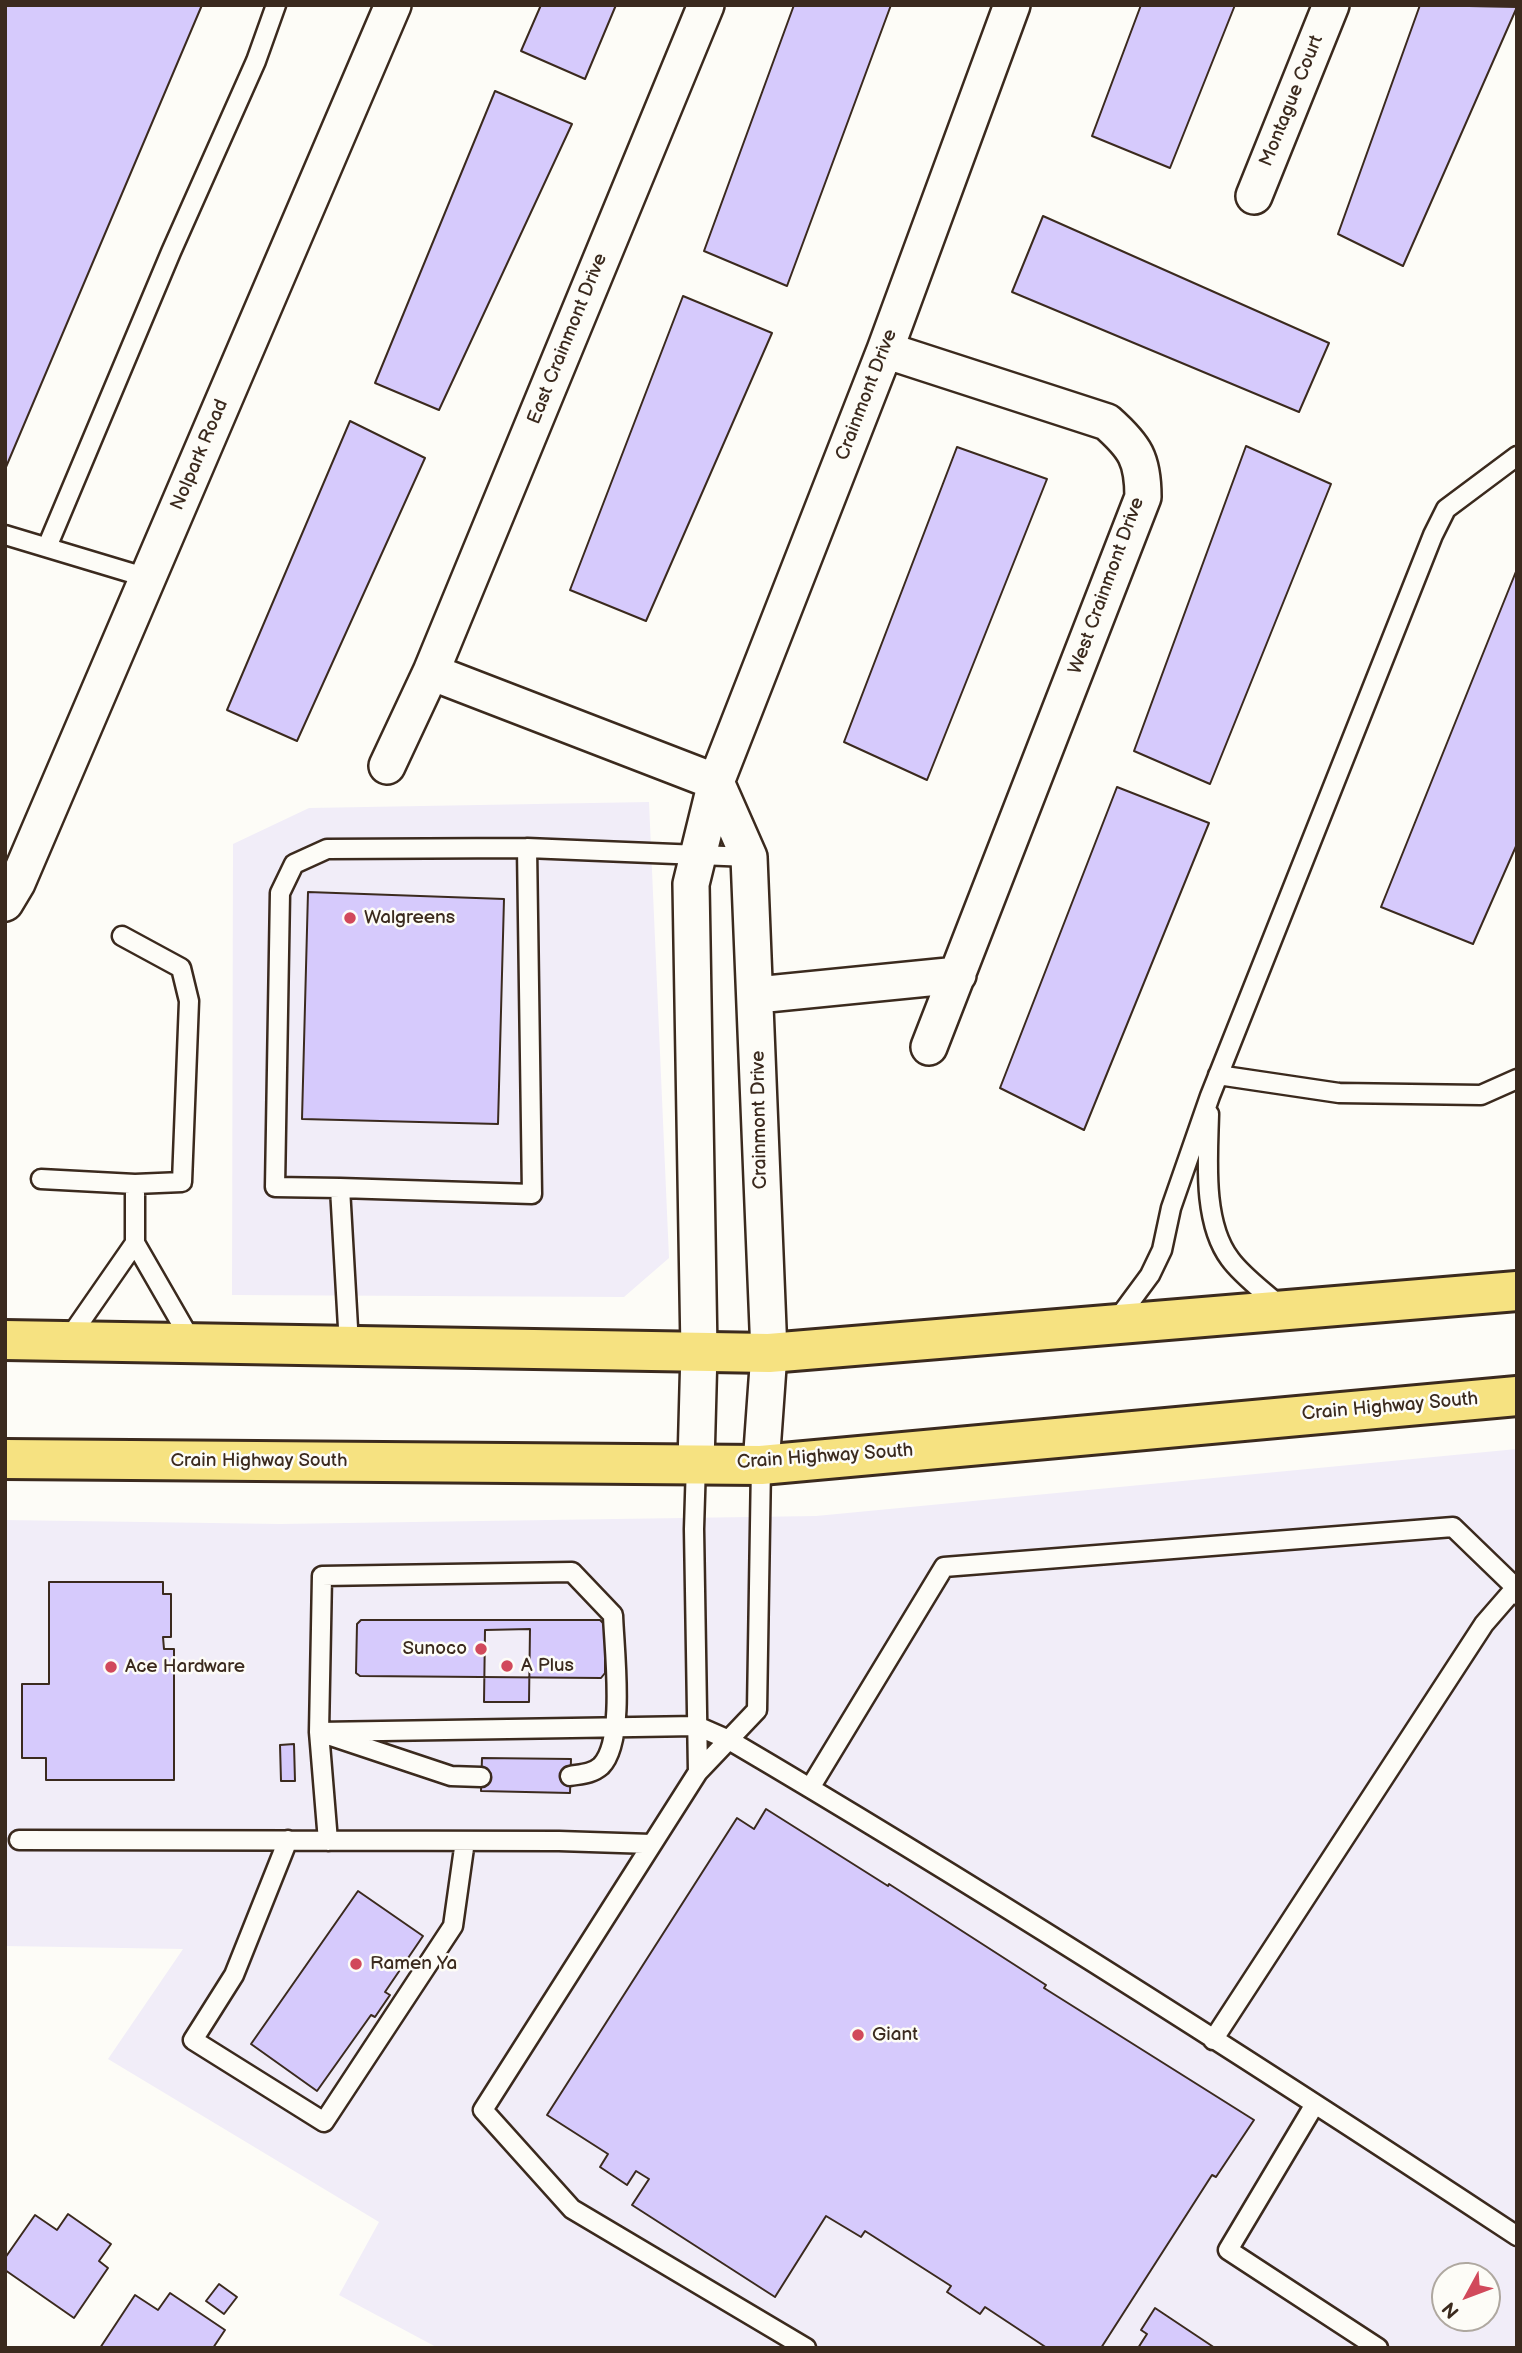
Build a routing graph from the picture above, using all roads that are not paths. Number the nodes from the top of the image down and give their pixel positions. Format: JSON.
{"nodes":[{"id":1,"x":276,"y":5,"type":"edge"},
{"id":2,"x":393,"y":5,"type":"edge"},
{"id":3,"x":706,"y":5,"type":"edge"},
{"id":4,"x":1012,"y":5,"type":"edge"},
{"id":5,"x":1331,"y":5,"type":"edge"},
{"id":6,"x":1254,"y":196,"type":"dead end"},
{"id":7,"x":885,"y":350,"type":"junction"},
{"id":8,"x":1517,"y":456,"type":"edge"},
{"id":9,"x":5,"y":535,"type":"edge"},
{"id":10,"x":47,"y":547,"type":"junction"},
{"id":11,"x":148,"y":578,"type":"junction"},
{"id":12,"x":431,"y":672,"type":"junction"},
{"id":13,"x":387,"y":766,"type":"dead end"},
{"id":14,"x":716,"y":782,"type":"junction"},
{"id":15,"x":527,"y":848,"type":"junction"},
{"id":16,"x":699,"y":854,"type":"junction"},
{"id":17,"x":749,"y":857,"type":"junction"},
{"id":18,"x":5,"y":903,"type":"edge"},
{"id":19,"x":122,"y":936,"type":"dead end"},
{"id":20,"x":958,"y":975,"type":"junction"},
{"id":21,"x":757,"y":995,"type":"junction"},
{"id":22,"x":929,"y":1047,"type":"dead end"},
{"id":23,"x":1218,"y":1075,"type":"junction"},
{"id":24,"x":1517,"y":1079,"type":"edge"},
{"id":25,"x":1210,"y":1096,"type":"junction"},
{"id":26,"x":41,"y":1179,"type":"dead end"},
{"id":27,"x":135,"y":1184,"type":"junction"},
{"id":28,"x":340,"y":1188,"type":"junction"},
{"id":29,"x":135,"y":1243,"type":"junction"},
{"id":30,"x":1517,"y":1291,"type":"edge"},
{"id":31,"x":1284,"y":1310,"type":"junction"},
{"id":32,"x":1114,"y":1324,"type":"junction"},
{"id":33,"x":5,"y":1340,"type":"edge"},
{"id":34,"x":67,"y":1341,"type":"junction"},
{"id":35,"x":192,"y":1342,"type":"junction"},
{"id":36,"x":349,"y":1345,"type":"junction"},
{"id":37,"x":699,"y":1351,"type":"junction"},
{"id":38,"x":769,"y":1353,"type":"junction"},
{"id":39,"x":1517,"y":1396,"type":"edge"},
{"id":40,"x":5,"y":1459,"type":"edge"},
{"id":41,"x":696,"y":1464,"type":"junction"},
{"id":42,"x":761,"y":1465,"type":"junction"},
{"id":43,"x":1516,"y":1589,"type":"edge"},
{"id":44,"x":697,"y":1726,"type":"junction"},
{"id":45,"x":615,"y":1727,"type":"junction"},
{"id":46,"x":319,"y":1732,"type":"junction"},
{"id":47,"x":729,"y":1740,"type":"junction"},
{"id":48,"x":698,"y":1772,"type":"junction"},
{"id":49,"x":570,"y":1776,"type":"dead end"},
{"id":50,"x":481,"y":1777,"type":"dead end"},
{"id":51,"x":810,"y":1788,"type":"junction"},
{"id":52,"x":19,"y":1840,"type":"dead end"},
{"id":53,"x":288,"y":1840,"type":"junction"},
{"id":54,"x":328,"y":1841,"type":"junction"},
{"id":55,"x":465,"y":1841,"type":"junction"},
{"id":56,"x":651,"y":1844,"type":"junction"},
{"id":57,"x":1213,"y":2040,"type":"junction"},
{"id":58,"x":1315,"y":2104,"type":"junction"},
{"id":59,"x":1517,"y":2236,"type":"edge"},
{"id":60,"x":806,"y":2348,"type":"edge"},
{"id":61,"x":1378,"y":2348,"type":"edge"}],
"edges":[{"from":1,"to":10,"type":"lane"},
{"from":2,"to":11,"type":"street","name":"Nolpark Road"},
{"from":3,"to":12,"type":"street","name":"East Crainmont Drive"},
{"from":4,"to":7,"type":"street","name":"Crainmont Drive"},
{"from":5,"to":6,"type":"street","name":"Montague Court"},
{"from":7,"to":14,"type":"street","name":"Crainmont Drive"},
{"from":7,"to":20,"type":"street","name":"West Crainmont Drive"},
{"from":8,"to":23,"type":"lane"},
{"from":9,"to":10,"type":"lane"},
{"from":10,"to":11,"type":"lane"},
{"from":11,"to":18,"type":"street","name":"Nolpark Road"},
{"from":12,"to":13,"type":"street","name":"East Crainmont Drive"},
{"from":12,"to":14,"type":"street"},
{"from":14,"to":16,"type":"street","name":"Crainmont Drive"},
{"from":14,"to":17,"type":"street","name":"Crainmont Drive"},
{"from":15,"to":16,"type":"lane"},
{"from":15,"to":28,"type":"lane"},
{"from":15,"to":28,"type":"lane"},
{"from":16,"to":17,"type":"lane"},
{"from":16,"to":37,"type":"street","name":"Crainmont Drive"},
{"from":17,"to":21,"type":"street","name":"Crainmont Drive"},
{"from":19,"to":27,"type":"lane"},
{"from":20,"to":21,"type":"street"},
{"from":20,"to":22,"type":"street","name":"West Crainmont Drive"},
{"from":21,"to":38,"type":"street","name":"Crainmont Drive"},
{"from":23,"to":24,"type":"lane"},
{"from":23,"to":25,"type":"lane"},
{"from":25,"to":31,"type":"lane"},
{"from":25,"to":32,"type":"lane"},
{"from":26,"to":27,"type":"lane"},
{"from":27,"to":29,"type":"lane"},
{"from":28,"to":36,"type":"lane"},
{"from":29,"to":34,"type":"lane"},
{"from":29,"to":35,"type":"lane"},
{"from":30,"to":31,"type":"main road"},
{"from":31,"to":32,"type":"main road"},
{"from":32,"to":38,"type":"main road"},
{"from":33,"to":34,"type":"main road"},
{"from":34,"to":35,"type":"main road"},
{"from":35,"to":36,"type":"main road"},
{"from":36,"to":37,"type":"main road"},
{"from":37,"to":38,"type":"main road"},
{"from":37,"to":41,"type":"street","name":"Crainmont Drive"},
{"from":38,"to":42,"type":"street","name":"Crainmont Drive"},
{"from":39,"to":42,"type":"main road","name":"Crain Highway South"},
{"from":40,"to":41,"type":"main road","name":"Crain Highway South"},
{"from":41,"to":42,"type":"main road","name":"Crain Highway South"},
{"from":41,"to":44,"type":"lane"},
{"from":42,"to":47,"type":"lane"},
{"from":43,"to":51,"type":"lane"},
{"from":43,"to":57,"type":"lane"},
{"from":44,"to":45,"type":"lane"},
{"from":44,"to":47,"type":"lane"},
{"from":44,"to":48,"type":"lane"},
{"from":45,"to":46,"type":"lane"},
{"from":45,"to":46,"type":"lane"},
{"from":45,"to":49,"type":"lane"},
{"from":46,"to":50,"type":"lane"},
{"from":46,"to":54,"type":"lane"},
{"from":47,"to":48,"type":"lane"},
{"from":47,"to":51,"type":"lane"},
{"from":48,"to":56,"type":"lane"},
{"from":51,"to":57,"type":"lane"},
{"from":52,"to":53,"type":"lane"},
{"from":53,"to":54,"type":"lane"},
{"from":53,"to":55,"type":"lane"},
{"from":54,"to":55,"type":"lane"},
{"from":55,"to":56,"type":"lane"},
{"from":56,"to":60,"type":"lane"},
{"from":57,"to":58,"type":"lane"},
{"from":58,"to":59,"type":"lane"},
{"from":58,"to":61,"type":"lane"}]}
